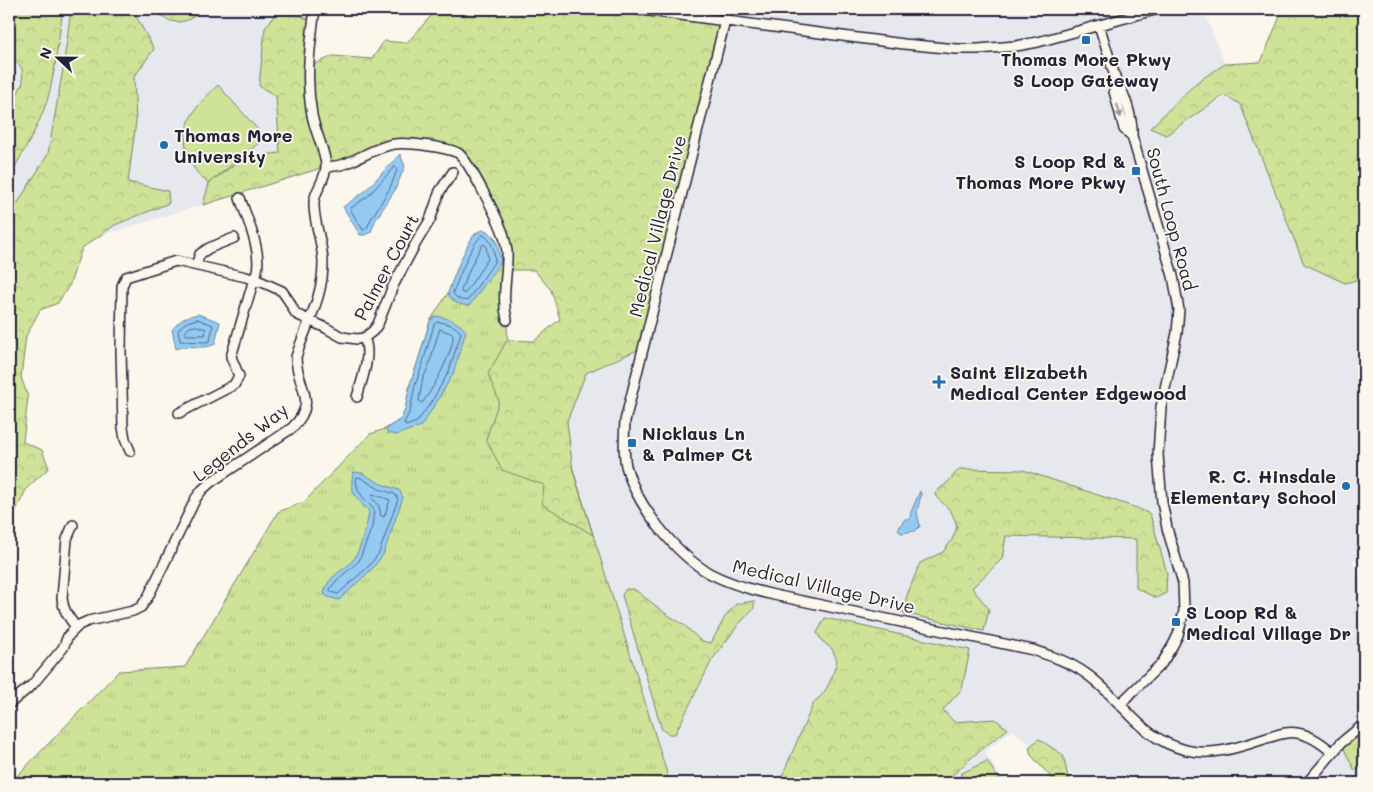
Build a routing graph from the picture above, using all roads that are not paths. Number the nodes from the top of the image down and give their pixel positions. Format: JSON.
{"nodes":[{"id":1,"x":315,"y":9,"type":"edge"},
{"id":2,"x":634,"y":9,"type":"edge"},
{"id":3,"x":728,"y":9,"type":"edge"},
{"id":4,"x":1158,"y":9,"type":"edge"},
{"id":5,"x":725,"y":20,"type":"junction"},
{"id":6,"x":1099,"y":25,"type":"junction"},
{"id":7,"x":326,"y":167,"type":"junction"},
{"id":8,"x":453,"y":172,"type":"dead end"},
{"id":9,"x":240,"y":198,"type":"dead end"},
{"id":10,"x":234,"y":238,"type":"dead end"},
{"id":11,"x":196,"y":265,"type":"junction"},
{"id":12,"x":254,"y":280,"type":"junction"},
{"id":13,"x":311,"y":320,"type":"junction"},
{"id":14,"x":507,"y":320,"type":"dead end"},
{"id":15,"x":364,"y":338,"type":"junction"},
{"id":16,"x":356,"y":397,"type":"dead end"},
{"id":17,"x":179,"y":413,"type":"dead end"},
{"id":18,"x":130,"y":451,"type":"dead end"},
{"id":19,"x":73,"y":525,"type":"dead end"},
{"id":20,"x":76,"y":628,"type":"junction"},
{"id":21,"x":9,"y":704,"type":"edge"},
{"id":22,"x":1120,"y":704,"type":"junction"},
{"id":23,"x":1364,"y":724,"type":"edge"},
{"id":24,"x":1333,"y":752,"type":"junction"},
{"id":25,"x":1307,"y":783,"type":"edge"}],
"edges":[{"from":1,"to":7,"type":"street"},
{"from":2,"to":5,"type":"street"},
{"from":3,"to":5,"type":"street","name":"Medical Village Drive"},
{"from":4,"to":6,"type":"street"},
{"from":5,"to":6,"type":"street"},
{"from":5,"to":22,"type":"street","name":"Medical Village Drive"},
{"from":6,"to":22,"type":"street","name":"South Loop Road"},
{"from":7,"to":13,"type":"street","name":"Legends Way"},
{"from":7,"to":14,"type":"street"},
{"from":8,"to":15,"type":"street","name":"Palmer Court"},
{"from":9,"to":12,"type":"street"},
{"from":10,"to":11,"type":"street"},
{"from":11,"to":12,"type":"street","name":"Palmer Court"},
{"from":11,"to":18,"type":"street","name":"Palmer Court"},
{"from":12,"to":13,"type":"street","name":"Palmer Court"},
{"from":12,"to":17,"type":"street"},
{"from":13,"to":15,"type":"street","name":"Palmer Court"},
{"from":13,"to":20,"type":"street","name":"Legends Way"},
{"from":15,"to":16,"type":"street"},
{"from":19,"to":20,"type":"street"},
{"from":20,"to":21,"type":"street"},
{"from":22,"to":24,"type":"street","name":"Medical Village Drive"},
{"from":23,"to":24,"type":"street"},
{"from":24,"to":25,"type":"street"}]}
